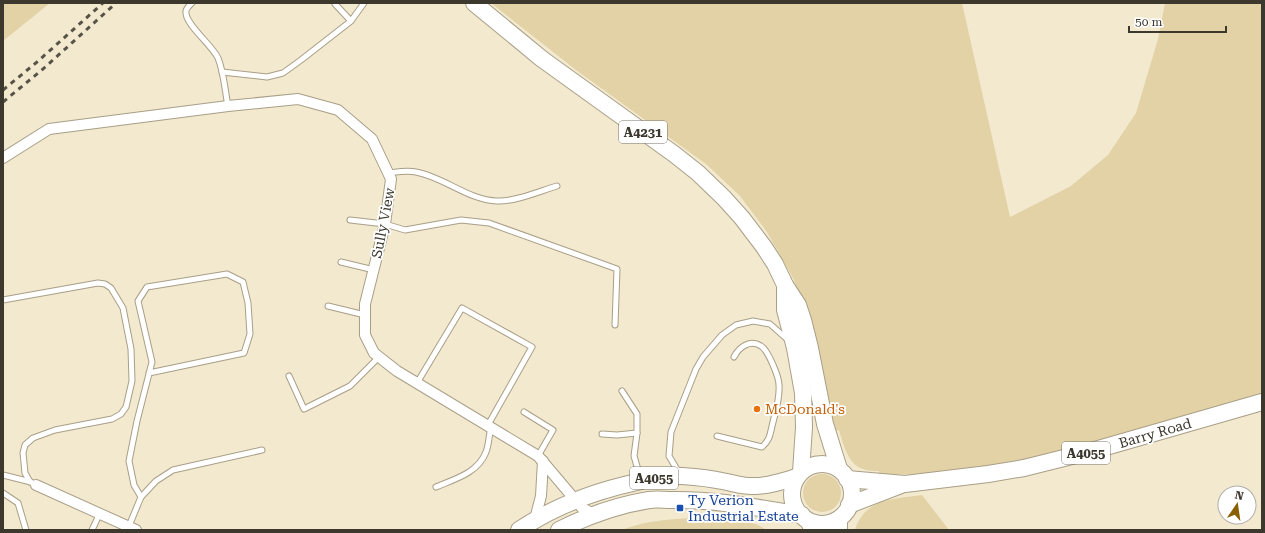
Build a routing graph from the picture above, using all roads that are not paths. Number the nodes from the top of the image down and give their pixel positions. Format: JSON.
{"nodes":[{"id":1,"x":192,"y":3,"type":"edge"},
{"id":2,"x":364,"y":3,"type":"edge"},
{"id":3,"x":474,"y":3,"type":"edge"},
{"id":4,"x":335,"y":4,"type":"dead end"},
{"id":5,"x":351,"y":21,"type":"junction"},
{"id":6,"x":222,"y":72,"type":"junction"},
{"id":7,"x":228,"y":106,"type":"junction"},
{"id":8,"x":3,"y":158,"type":"edge"},
{"id":9,"x":388,"y":173,"type":"junction"},
{"id":10,"x":557,"y":186,"type":"dead end"},
{"id":11,"x":350,"y":220,"type":"dead end"},
{"id":12,"x":384,"y":224,"type":"junction"},
{"id":13,"x":341,"y":262,"type":"dead end"},
{"id":14,"x":374,"y":270,"type":"junction"},
{"id":15,"x":785,"y":285,"type":"junction"},
{"id":16,"x":3,"y":300,"type":"edge"},
{"id":17,"x":328,"y":306,"type":"dead end"},
{"id":18,"x":365,"y":316,"type":"junction"},
{"id":19,"x":615,"y":325,"type":"dead end"},
{"id":20,"x":795,"y":348,"type":"junction"},
{"id":21,"x":378,"y":357,"type":"junction"},
{"id":22,"x":734,"y":357,"type":"dead end"},
{"id":23,"x":149,"y":373,"type":"junction"},
{"id":24,"x":289,"y":376,"type":"dead end"},
{"id":25,"x":417,"y":383,"type":"junction"},
{"id":26,"x":622,"y":391,"type":"dead end"},
{"id":27,"x":1262,"y":402,"type":"edge"},
{"id":28,"x":524,"y":412,"type":"dead end"},
{"id":29,"x":489,"y":426,"type":"junction"},
{"id":30,"x":637,"y":433,"type":"junction"},
{"id":31,"x":602,"y":434,"type":"dead end"},
{"id":32,"x":717,"y":436,"type":"dead end"},
{"id":33,"x":262,"y":450,"type":"dead end"},
{"id":34,"x":541,"y":458,"type":"junction"},
{"id":35,"x":843,"y":474,"type":"junction"},
{"id":36,"x":3,"y":475,"type":"edge"},
{"id":37,"x":799,"y":475,"type":"junction"},
{"id":38,"x":680,"y":476,"type":"junction"},
{"id":39,"x":641,"y":481,"type":"junction"},
{"id":40,"x":33,"y":483,"type":"junction"},
{"id":41,"x":905,"y":484,"type":"junction"},
{"id":42,"x":436,"y":487,"type":"dead end"},
{"id":43,"x":3,"y":493,"type":"edge"},
{"id":44,"x":141,"y":497,"type":"junction"},
{"id":45,"x":575,"y":500,"type":"junction"},
{"id":46,"x":100,"y":513,"type":"junction"},
{"id":47,"x":596,"y":515,"type":"junction"},
{"id":48,"x":843,"y":518,"type":"edge"},
{"id":49,"x":535,"y":519,"type":"junction"},
{"id":50,"x":806,"y":521,"type":"edge"},
{"id":51,"x":133,"y":528,"type":"edge"},
{"id":52,"x":26,"y":530,"type":"edge"},
{"id":53,"x":92,"y":530,"type":"edge"},
{"id":54,"x":519,"y":530,"type":"edge"},
{"id":55,"x":559,"y":530,"type":"edge"}],
"edges":[{"from":1,"to":6,"type":"lane"},
{"from":2,"to":5,"type":"lane"},
{"from":3,"to":15,"type":"main road","number":"A4231"},
{"from":4,"to":5,"type":"lane"},
{"from":5,"to":6,"type":"lane"},
{"from":6,"to":7,"type":"lane"},
{"from":7,"to":8,"type":"street","name":"Sully View"},
{"from":7,"to":9,"type":"street","name":"Sully View"},
{"from":9,"to":10,"type":"lane"},
{"from":9,"to":12,"type":"street","name":"Sully View"},
{"from":11,"to":12,"type":"lane"},
{"from":12,"to":14,"type":"street","name":"Sully View"},
{"from":12,"to":19,"type":"lane"},
{"from":13,"to":14,"type":"lane"},
{"from":14,"to":18,"type":"street","name":"Sully View"},
{"from":15,"to":20,"type":"main road","number":"A4231"},
{"from":15,"to":35,"type":"main road","number":"A4231"},
{"from":16,"to":40,"type":"lane"},
{"from":17,"to":18,"type":"lane"},
{"from":18,"to":21,"type":"street","name":"Sully View"},
{"from":20,"to":37,"type":"main road","number":"A4231"},
{"from":20,"to":38,"type":"lane"},
{"from":21,"to":24,"type":"lane"},
{"from":21,"to":25,"type":"street","name":"Sully View"},
{"from":22,"to":32,"type":"lane"},
{"from":23,"to":23,"type":"lane"},
{"from":23,"to":44,"type":"lane"},
{"from":25,"to":29,"type":"street","name":"Sully View"},
{"from":25,"to":29,"type":"lane"},
{"from":26,"to":30,"type":"lane"},
{"from":27,"to":41,"type":"main road","name":"Barry Road","number":"A4055"},
{"from":28,"to":34,"type":"lane"},
{"from":29,"to":34,"type":"street","name":"Sully View"},
{"from":29,"to":42,"type":"lane"},
{"from":30,"to":31,"type":"lane"},
{"from":30,"to":39,"type":"lane"},
{"from":33,"to":44,"type":"lane"},
{"from":34,"to":45,"type":"street","name":"Sully View"},
{"from":34,"to":49,"type":"street"},
{"from":35,"to":37,"type":"main road"},
{"from":35,"to":41,"type":"main road","name":"Barry Road","number":"A4055"},
{"from":35,"to":48,"type":"main road"},
{"from":36,"to":40,"type":"lane"},
{"from":37,"to":38,"type":"main road","number":"A4055"},
{"from":37,"to":50,"type":"main road"},
{"from":38,"to":39,"type":"main road","number":"A4055"},
{"from":39,"to":45,"type":"main road","number":"A4055"},
{"from":40,"to":46,"type":"street"},
{"from":41,"to":48,"type":"main road","name":"Barry Road","number":"A4055"},
{"from":43,"to":52,"type":"lane"},
{"from":44,"to":51,"type":"lane"},
{"from":45,"to":47,"type":"street","name":"Sully View"},
{"from":45,"to":49,"type":"main road","number":"A4055"},
{"from":46,"to":51,"type":"street"},
{"from":46,"to":53,"type":"lane"},
{"from":47,"to":50,"type":"main road","number":"A4055"},
{"from":47,"to":55,"type":"main road","number":"A4055"},
{"from":48,"to":50,"type":"main road"},
{"from":49,"to":54,"type":"main road","number":"A4055"}]}
